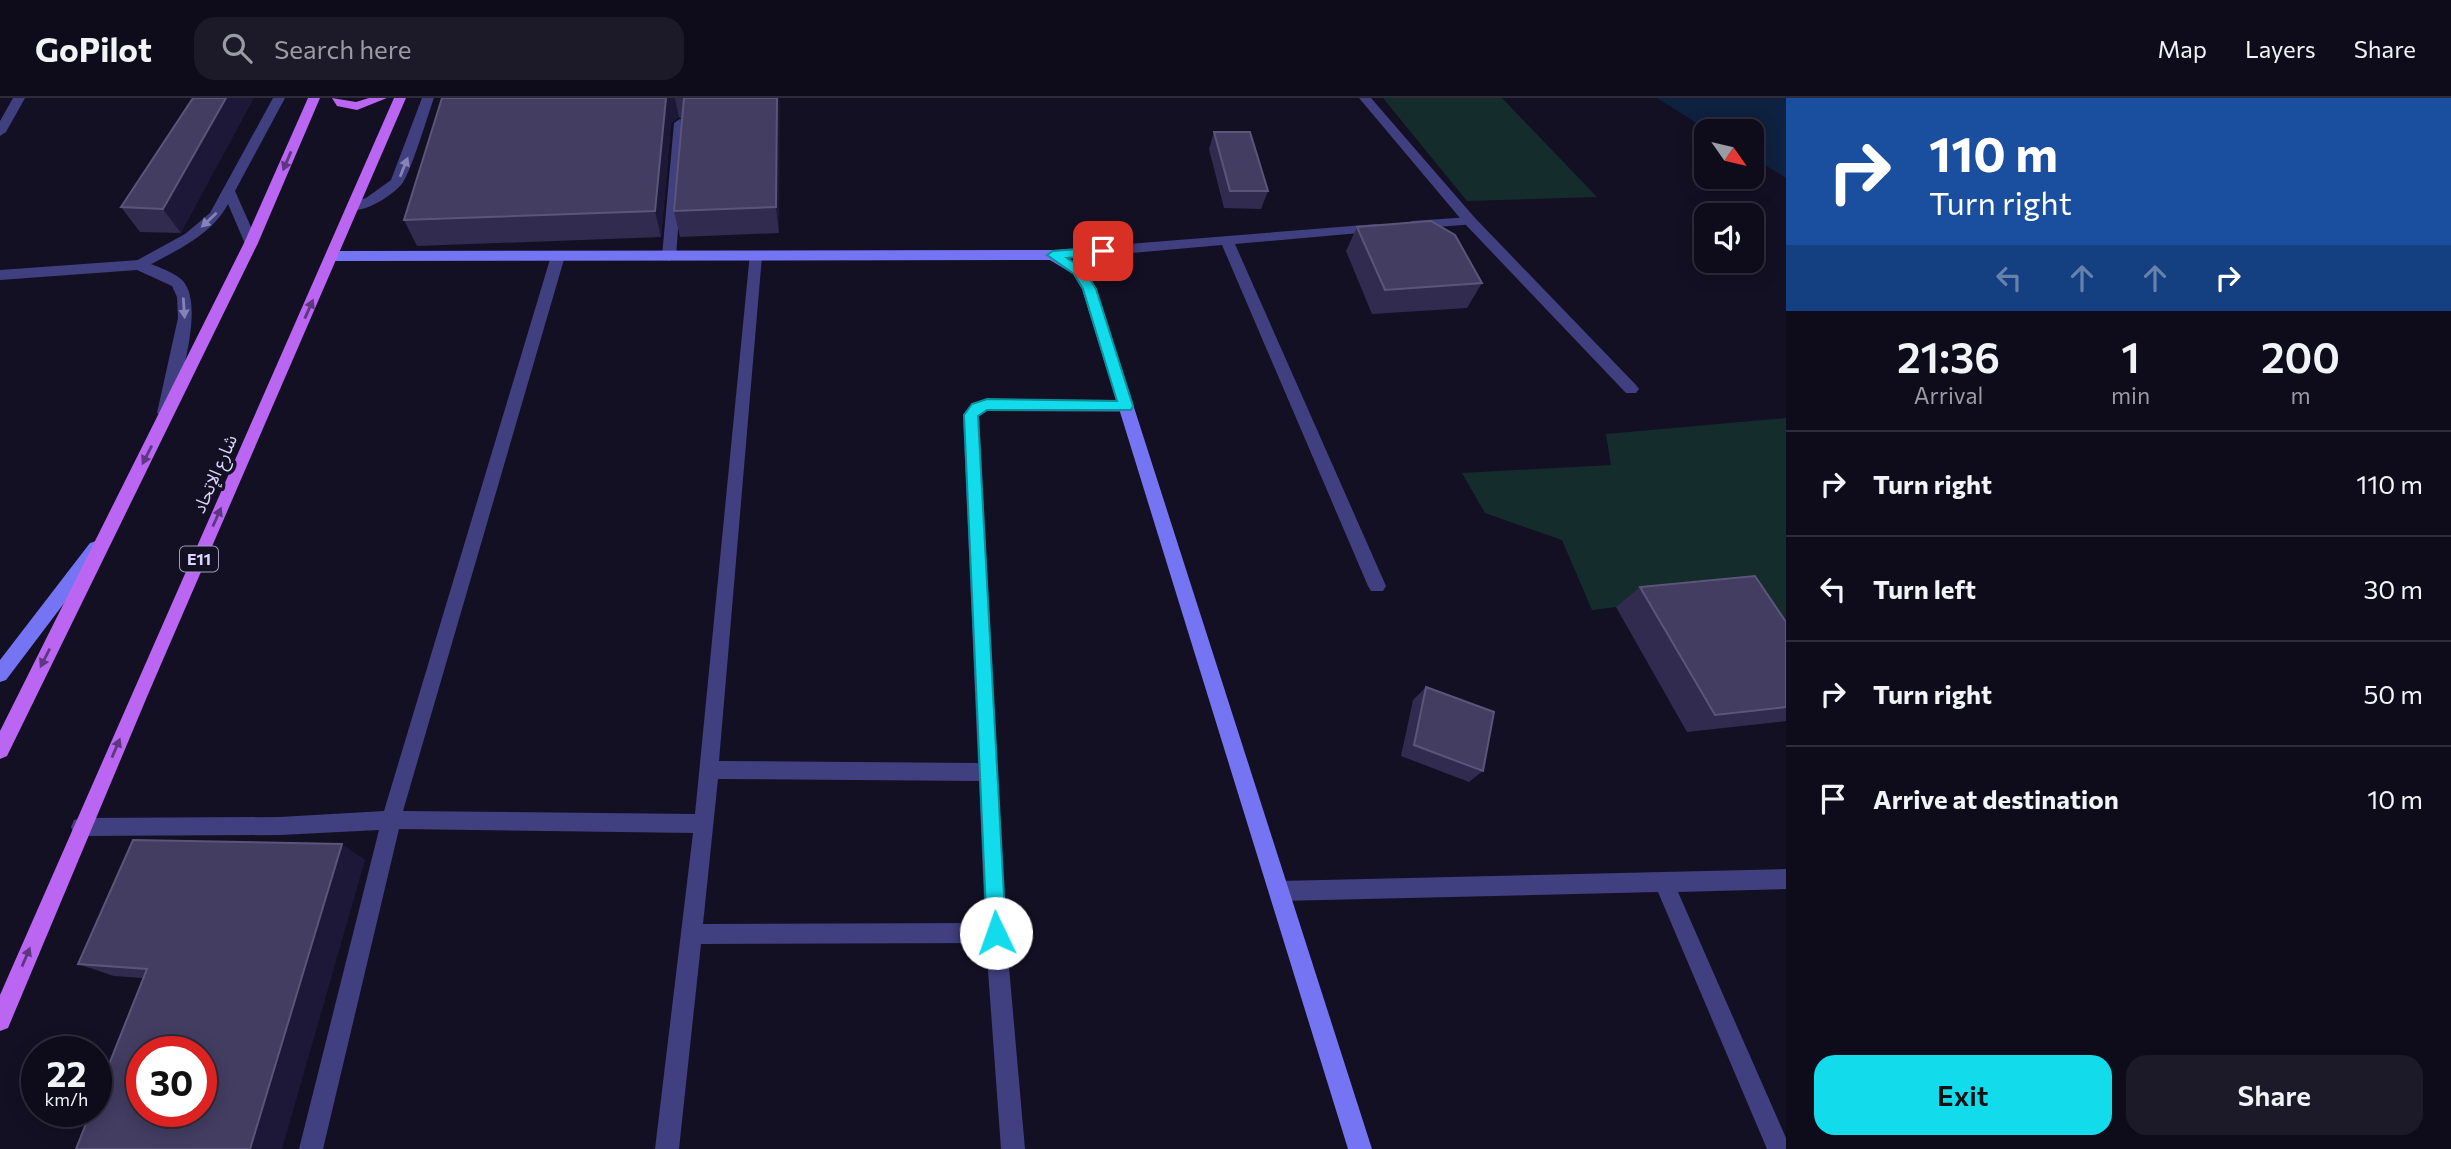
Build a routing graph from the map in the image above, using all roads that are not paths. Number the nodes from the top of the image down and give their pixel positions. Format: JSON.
{"nodes":[{"id":1,"x":19,"y":98,"type":"edge"},
{"id":2,"x":279,"y":98,"type":"edge"},
{"id":3,"x":314,"y":98,"type":"edge"},
{"id":4,"x":338,"y":98,"type":"edge"},
{"id":5,"x":380,"y":98,"type":"edge"},
{"id":6,"x":400,"y":98,"type":"edge"},
{"id":7,"x":428,"y":98,"type":"edge"},
{"id":8,"x":1365,"y":98,"type":"edge"},
{"id":9,"x":680,"y":123,"type":"edge"},
{"id":10,"x":0,"y":132,"type":"edge"},
{"id":11,"x":230,"y":193,"type":"junction"},
{"id":12,"x":353,"y":207,"type":"junction"},
{"id":13,"x":1470,"y":221,"type":"junction"},
{"id":14,"x":1227,"y":241,"type":"junction"},
{"id":15,"x":251,"y":243,"type":"junction"},
{"id":16,"x":1053,"y":255,"type":"junction"},
{"id":17,"x":332,"y":256,"type":"junction"},
{"id":18,"x":558,"y":256,"type":"junction"},
{"id":19,"x":669,"y":256,"type":"junction"},
{"id":20,"x":755,"y":256,"type":"junction"},
{"id":21,"x":139,"y":265,"type":"junction"},
{"id":22,"x":0,"y":275,"type":"edge"},
{"id":23,"x":1631,"y":389,"type":"dead end"},
{"id":24,"x":1126,"y":406,"type":"junction"},
{"id":25,"x":164,"y":420,"type":"junction"},
{"id":26,"x":105,"y":537,"type":"junction"},
{"id":27,"x":1377,"y":586,"type":"dead end"},
{"id":28,"x":0,"y":674,"type":"edge"},
{"id":29,"x":0,"y":750,"type":"edge"},
{"id":30,"x":708,"y":770,"type":"junction"},
{"id":31,"x":988,"y":772,"type":"junction"},
{"id":32,"x":391,"y":820,"type":"junction"},
{"id":33,"x":704,"y":824,"type":"junction"},
{"id":34,"x":81,"y":827,"type":"junction"},
{"id":35,"x":1786,"y":878,"type":"edge"},
{"id":36,"x":1662,"y":881,"type":"junction"},
{"id":37,"x":1280,"y":891,"type":"junction"},
{"id":38,"x":996,"y":933,"type":"junction"},
{"id":39,"x":692,"y":934,"type":"junction"},
{"id":40,"x":0,"y":1020,"type":"edge"},
{"id":41,"x":310,"y":1149,"type":"edge"},
{"id":42,"x":667,"y":1149,"type":"edge"},
{"id":43,"x":1013,"y":1149,"type":"edge"},
{"id":44,"x":1360,"y":1149,"type":"edge"},
{"id":45,"x":1779,"y":1149,"type":"edge"}],
"edges":[{"from":1,"to":10,"type":"street"},
{"from":2,"to":11,"type":"street"},
{"from":3,"to":15,"type":"main road","one_way":true},
{"from":4,"to":5,"type":"main road"},
{"from":6,"to":12,"type":"main road","name":"شارع الإتحاد","number":"E11"},
{"from":12,"to":7,"type":"street","one_way":true},
{"from":8,"to":13,"type":"street"},
{"from":9,"to":19,"type":"street"},
{"from":11,"to":15,"type":"street"},
{"from":11,"to":21,"type":"street","one_way":true},
{"from":12,"to":17,"type":"main road","name":"شارع الإتحاد","number":"E11"},
{"from":13,"to":14,"type":"street"},
{"from":13,"to":23,"type":"street"},
{"from":14,"to":16,"type":"street"},
{"from":14,"to":27,"type":"street"},
{"from":15,"to":25,"type":"main road"},
{"from":16,"to":20,"type":"street"},
{"from":16,"to":24,"type":"street"},
{"from":17,"to":18,"type":"street"},
{"from":34,"to":17,"type":"main road","name":"شارع الإتحاد","number":"E11","one_way":true},
{"from":18,"to":19,"type":"street"},
{"from":18,"to":32,"type":"street"},
{"from":19,"to":20,"type":"street"},
{"from":20,"to":30,"type":"street"},
{"from":21,"to":22,"type":"street"},
{"from":21,"to":25,"type":"street","one_way":true},
{"from":24,"to":31,"type":"street"},
{"from":24,"to":37,"type":"street"},
{"from":25,"to":26,"type":"main road","one_way":true},
{"from":26,"to":28,"type":"street"},
{"from":26,"to":29,"type":"main road","one_way":true},
{"from":30,"to":31,"type":"street"},
{"from":30,"to":33,"type":"street"},
{"from":31,"to":38,"type":"street"},
{"from":32,"to":33,"type":"street"},
{"from":32,"to":34,"type":"street"},
{"from":32,"to":41,"type":"street"},
{"from":33,"to":39,"type":"street"},
{"from":40,"to":34,"type":"main road","name":"شارع الإتحاد","number":"E11","one_way":true},
{"from":35,"to":36,"type":"street"},
{"from":36,"to":37,"type":"street"},
{"from":36,"to":45,"type":"street"},
{"from":37,"to":44,"type":"street"},
{"from":38,"to":39,"type":"street"},
{"from":38,"to":43,"type":"street"},
{"from":39,"to":42,"type":"street"}]}
